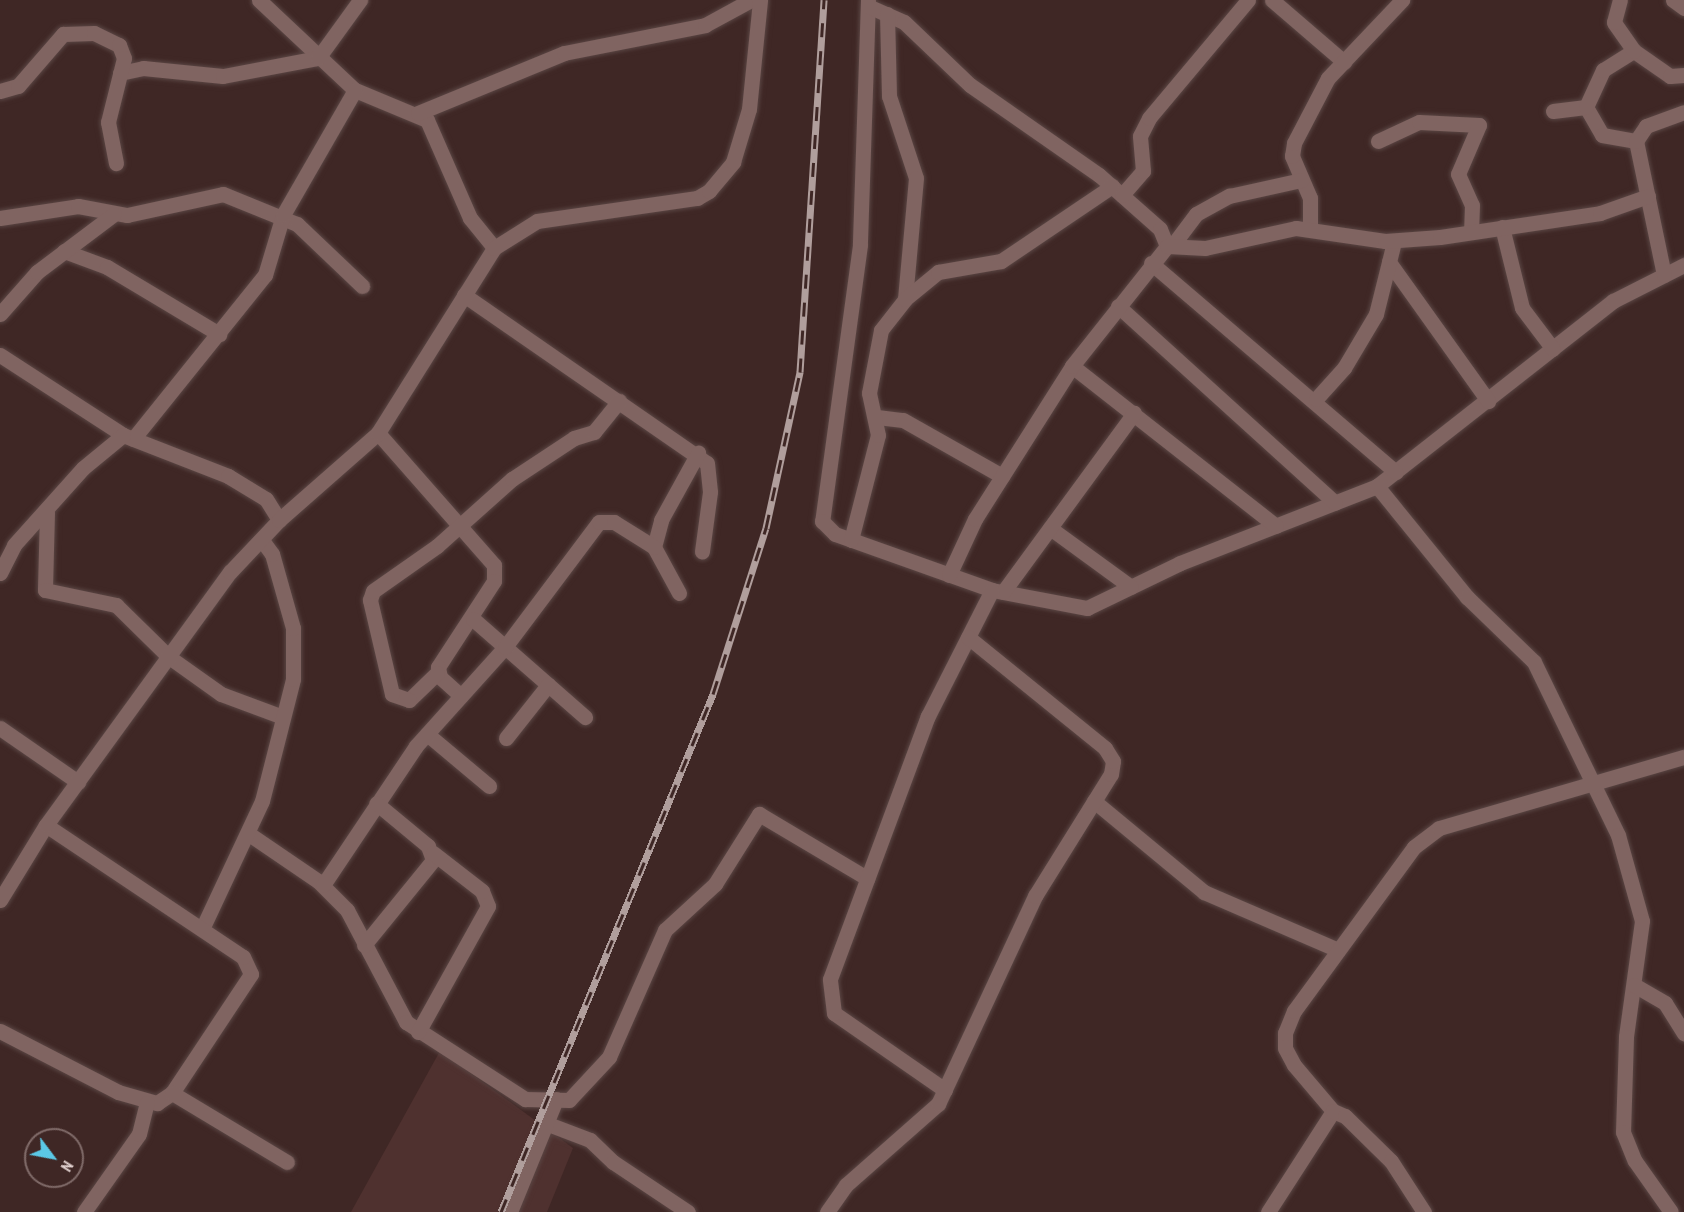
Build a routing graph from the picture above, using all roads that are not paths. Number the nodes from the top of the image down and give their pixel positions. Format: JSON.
{"nodes":[{"id":1,"x":259,"y":0,"type":"edge"},
{"id":2,"x":360,"y":0,"type":"edge"},
{"id":3,"x":751,"y":0,"type":"edge"},
{"id":4,"x":760,"y":0,"type":"edge"},
{"id":5,"x":1248,"y":0,"type":"edge"},
{"id":6,"x":1272,"y":0,"type":"edge"},
{"id":7,"x":1402,"y":0,"type":"edge"},
{"id":8,"x":1620,"y":0,"type":"edge"},
{"id":9,"x":1673,"y":0,"type":"edge"},
{"id":10,"x":868,"y":3,"type":"edge"},
{"id":11,"x":1684,"y":8,"type":"edge"},
{"id":12,"x":887,"y":14,"type":"junction"},
{"id":13,"x":1634,"y":51,"type":"junction"},
{"id":14,"x":318,"y":58,"type":"junction"},
{"id":15,"x":1344,"y":62,"type":"junction"},
{"id":16,"x":120,"y":73,"type":"junction"},
{"id":17,"x":1684,"y":75,"type":"edge"},
{"id":18,"x":355,"y":90,"type":"junction"},
{"id":19,"x":0,"y":91,"type":"edge"},
{"id":20,"x":1586,"y":106,"type":"junction"},
{"id":21,"x":1553,"y":111,"type":"dead end"},
{"id":22,"x":1684,"y":112,"type":"edge"},
{"id":23,"x":418,"y":113,"type":"junction"},
{"id":24,"x":1378,"y":141,"type":"dead end"},
{"id":25,"x":1636,"y":141,"type":"junction"},
{"id":26,"x":116,"y":163,"type":"dead end"},
{"id":27,"x":1301,"y":180,"type":"junction"},
{"id":28,"x":1117,"y":191,"type":"junction"},
{"id":29,"x":1648,"y":196,"type":"junction"},
{"id":30,"x":114,"y":214,"type":"junction"},
{"id":31,"x":283,"y":215,"type":"junction"},
{"id":32,"x":0,"y":218,"type":"edge"},
{"id":33,"x":1502,"y":227,"type":"junction"},
{"id":34,"x":1310,"y":228,"type":"junction"},
{"id":35,"x":1471,"y":232,"type":"junction"},
{"id":36,"x":1394,"y":242,"type":"junction"},
{"id":37,"x":1171,"y":244,"type":"junction"},
{"id":38,"x":494,"y":248,"type":"junction"},
{"id":39,"x":64,"y":251,"type":"junction"},
{"id":40,"x":1389,"y":262,"type":"junction"},
{"id":41,"x":1151,"y":263,"type":"junction"},
{"id":42,"x":1684,"y":265,"type":"edge"},
{"id":43,"x":1664,"y":275,"type":"junction"},
{"id":44,"x":362,"y":286,"type":"dead end"},
{"id":45,"x":464,"y":294,"type":"junction"},
{"id":46,"x":905,"y":300,"type":"junction"},
{"id":47,"x":1118,"y":306,"type":"junction"},
{"id":48,"x":0,"y":314,"type":"edge"},
{"id":49,"x":219,"y":334,"type":"junction"},
{"id":50,"x":1554,"y":350,"type":"junction"},
{"id":51,"x":0,"y":355,"type":"edge"},
{"id":52,"x":1072,"y":366,"type":"junction"},
{"id":53,"x":1316,"y":399,"type":"junction"},
{"id":54,"x":1488,"y":401,"type":"junction"},
{"id":55,"x":619,"y":402,"type":"junction"},
{"id":56,"x":1134,"y":413,"type":"junction"},
{"id":57,"x":877,"y":417,"type":"junction"},
{"id":58,"x":378,"y":433,"type":"junction"},
{"id":59,"x":128,"y":437,"type":"junction"},
{"id":60,"x":698,"y":453,"type":"junction"},
{"id":61,"x":1396,"y":471,"type":"junction"},
{"id":62,"x":1002,"y":476,"type":"junction"},
{"id":63,"x":1377,"y":486,"type":"junction"},
{"id":64,"x":1335,"y":502,"type":"junction"},
{"id":65,"x":47,"y":513,"type":"junction"},
{"id":66,"x":279,"y":520,"type":"junction"},
{"id":67,"x":457,"y":524,"type":"junction"},
{"id":68,"x":1276,"y":526,"type":"junction"},
{"id":69,"x":1050,"y":528,"type":"junction"},
{"id":70,"x":262,"y":540,"type":"junction"},
{"id":71,"x":851,"y":540,"type":"junction"},
{"id":72,"x":654,"y":547,"type":"junction"},
{"id":73,"x":702,"y":551,"type":"dead end"},
{"id":74,"x":0,"y":573,"type":"edge"},
{"id":75,"x":949,"y":575,"type":"junction"},
{"id":76,"x":1131,"y":587,"type":"junction"},
{"id":77,"x":997,"y":591,"type":"junction"},
{"id":78,"x":679,"y":593,"type":"dead end"},
{"id":79,"x":473,"y":619,"type":"junction"},
{"id":80,"x":968,"y":637,"type":"junction"},
{"id":81,"x":506,"y":647,"type":"junction"},
{"id":82,"x":169,"y":657,"type":"junction"},
{"id":83,"x":437,"y":673,"type":"junction"},
{"id":84,"x":548,"y":685,"type":"junction"},
{"id":85,"x":461,"y":696,"type":"junction"},
{"id":86,"x":284,"y":717,"type":"junction"},
{"id":87,"x":585,"y":717,"type":"dead end"},
{"id":88,"x":0,"y":728,"type":"edge"},
{"id":89,"x":427,"y":734,"type":"junction"},
{"id":90,"x":506,"y":738,"type":"dead end"},
{"id":91,"x":1684,"y":757,"type":"edge"},
{"id":92,"x":1594,"y":781,"type":"junction"},
{"id":93,"x":78,"y":782,"type":"junction"},
{"id":94,"x":489,"y":786,"type":"dead end"},
{"id":95,"x":1094,"y":801,"type":"junction"},
{"id":96,"x":376,"y":803,"type":"junction"},
{"id":97,"x":46,"y":825,"type":"junction"},
{"id":98,"x":249,"y":834,"type":"junction"},
{"id":99,"x":433,"y":853,"type":"junction"},
{"id":100,"x":867,"y":878,"type":"junction"},
{"id":101,"x":322,"y":885,"type":"junction"},
{"id":102,"x":0,"y":900,"type":"edge"},
{"id":103,"x":202,"y":929,"type":"junction"},
{"id":104,"x":364,"y":945,"type":"junction"},
{"id":105,"x":1338,"y":950,"type":"junction"},
{"id":106,"x":1634,"y":985,"type":"junction"},
{"id":107,"x":0,"y":1031,"type":"edge"},
{"id":108,"x":418,"y":1032,"type":"junction"},
{"id":109,"x":1684,"y":1034,"type":"edge"},
{"id":110,"x":945,"y":1090,"type":"junction"},
{"id":111,"x":172,"y":1093,"type":"junction"},
{"id":112,"x":556,"y":1099,"type":"junction"},
{"id":113,"x":147,"y":1102,"type":"junction"},
{"id":114,"x":1333,"y":1111,"type":"junction"},
{"id":115,"x":548,"y":1124,"type":"junction"},
{"id":116,"x":286,"y":1162,"type":"dead end"},
{"id":117,"x":84,"y":1212,"type":"edge"},
{"id":118,"x":510,"y":1212,"type":"edge"},
{"id":119,"x":688,"y":1212,"type":"edge"},
{"id":120,"x":827,"y":1212,"type":"edge"},
{"id":121,"x":1269,"y":1212,"type":"edge"},
{"id":122,"x":1424,"y":1212,"type":"edge"},
{"id":123,"x":1671,"y":1212,"type":"edge"}],
"edges":[{"from":1,"to":14,"type":"street"},
{"from":2,"to":14,"type":"street"},
{"from":3,"to":23,"type":"street"},
{"from":4,"to":38,"type":"street"},
{"from":5,"to":28,"type":"street"},
{"from":6,"to":15,"type":"street"},
{"from":7,"to":15,"type":"street"},
{"from":8,"to":13,"type":"street"},
{"from":9,"to":11,"type":"street"},
{"from":10,"to":12,"type":"street"},
{"from":10,"to":71,"type":"street"},
{"from":12,"to":28,"type":"street"},
{"from":12,"to":46,"type":"street"},
{"from":13,"to":17,"type":"street"},
{"from":13,"to":20,"type":"street"},
{"from":14,"to":16,"type":"street"},
{"from":14,"to":18,"type":"street"},
{"from":15,"to":27,"type":"street"},
{"from":16,"to":19,"type":"street"},
{"from":16,"to":26,"type":"street"},
{"from":18,"to":23,"type":"street"},
{"from":18,"to":31,"type":"street"},
{"from":20,"to":21,"type":"street"},
{"from":20,"to":25,"type":"street"},
{"from":22,"to":25,"type":"street"},
{"from":23,"to":38,"type":"street"},
{"from":24,"to":35,"type":"street"},
{"from":25,"to":29,"type":"street"},
{"from":27,"to":34,"type":"street"},
{"from":27,"to":37,"type":"street"},
{"from":28,"to":37,"type":"street"},
{"from":28,"to":46,"type":"street"},
{"from":29,"to":33,"type":"street"},
{"from":29,"to":43,"type":"street"},
{"from":30,"to":31,"type":"street"},
{"from":30,"to":32,"type":"street"},
{"from":30,"to":39,"type":"street"},
{"from":31,"to":44,"type":"street"},
{"from":31,"to":49,"type":"street"},
{"from":33,"to":35,"type":"street"},
{"from":33,"to":50,"type":"street"},
{"from":34,"to":36,"type":"street"},
{"from":34,"to":37,"type":"street"},
{"from":35,"to":36,"type":"street"},
{"from":36,"to":40,"type":"street"},
{"from":37,"to":41,"type":"street"},
{"from":38,"to":45,"type":"street"},
{"from":39,"to":48,"type":"street"},
{"from":39,"to":49,"type":"street"},
{"from":40,"to":53,"type":"street"},
{"from":40,"to":54,"type":"street"},
{"from":41,"to":47,"type":"street"},
{"from":41,"to":53,"type":"street"},
{"from":42,"to":43,"type":"street"},
{"from":43,"to":50,"type":"street"},
{"from":45,"to":55,"type":"street"},
{"from":45,"to":58,"type":"street"},
{"from":46,"to":57,"type":"street"},
{"from":47,"to":52,"type":"street"},
{"from":47,"to":64,"type":"street"},
{"from":49,"to":59,"type":"street"},
{"from":50,"to":54,"type":"street"},
{"from":51,"to":59,"type":"street"},
{"from":52,"to":56,"type":"street"},
{"from":52,"to":62,"type":"street"},
{"from":53,"to":61,"type":"street"},
{"from":54,"to":61,"type":"street"},
{"from":55,"to":60,"type":"street"},
{"from":55,"to":67,"type":"street"},
{"from":56,"to":68,"type":"street"},
{"from":56,"to":69,"type":"street"},
{"from":57,"to":62,"type":"street"},
{"from":57,"to":71,"type":"street"},
{"from":58,"to":66,"type":"street"},
{"from":58,"to":67,"type":"street"},
{"from":59,"to":65,"type":"street"},
{"from":59,"to":66,"type":"street"},
{"from":60,"to":72,"type":"street"},
{"from":60,"to":73,"type":"street"},
{"from":61,"to":63,"type":"street"},
{"from":62,"to":75,"type":"street"},
{"from":63,"to":64,"type":"street"},
{"from":63,"to":92,"type":"street"},
{"from":64,"to":68,"type":"street"},
{"from":65,"to":74,"type":"street"},
{"from":65,"to":82,"type":"street"},
{"from":66,"to":70,"type":"street"},
{"from":67,"to":79,"type":"street"},
{"from":67,"to":83,"type":"street"},
{"from":68,"to":76,"type":"street"},
{"from":69,"to":76,"type":"street"},
{"from":69,"to":77,"type":"street"},
{"from":70,"to":82,"type":"street"},
{"from":70,"to":86,"type":"street"},
{"from":71,"to":75,"type":"street"},
{"from":72,"to":78,"type":"street"},
{"from":72,"to":81,"type":"street"},
{"from":75,"to":77,"type":"street"},
{"from":76,"to":77,"type":"street"},
{"from":77,"to":80,"type":"street"},
{"from":79,"to":81,"type":"street"},
{"from":79,"to":83,"type":"street"},
{"from":80,"to":95,"type":"street"},
{"from":80,"to":100,"type":"street"},
{"from":81,"to":84,"type":"street"},
{"from":81,"to":85,"type":"street"},
{"from":82,"to":86,"type":"street"},
{"from":82,"to":93,"type":"street"},
{"from":83,"to":85,"type":"street"},
{"from":84,"to":87,"type":"street"},
{"from":84,"to":90,"type":"street"},
{"from":85,"to":89,"type":"street"},
{"from":86,"to":98,"type":"street"},
{"from":88,"to":93,"type":"street"},
{"from":89,"to":94,"type":"street"},
{"from":89,"to":96,"type":"street"},
{"from":91,"to":92,"type":"street"},
{"from":92,"to":105,"type":"street"},
{"from":92,"to":106,"type":"street"},
{"from":93,"to":97,"type":"street"},
{"from":95,"to":105,"type":"street"},
{"from":95,"to":110,"type":"street"},
{"from":96,"to":99,"type":"street"},
{"from":96,"to":101,"type":"street"},
{"from":97,"to":102,"type":"street"},
{"from":97,"to":103,"type":"street"},
{"from":98,"to":101,"type":"street"},
{"from":98,"to":103,"type":"street"},
{"from":99,"to":104,"type":"street"},
{"from":99,"to":108,"type":"street"},
{"from":100,"to":110,"type":"street"},
{"from":100,"to":112,"type":"street"},
{"from":101,"to":104,"type":"street"},
{"from":103,"to":111,"type":"street"},
{"from":104,"to":108,"type":"street"},
{"from":105,"to":114,"type":"street"},
{"from":106,"to":109,"type":"street"},
{"from":106,"to":123,"type":"street"},
{"from":107,"to":113,"type":"street"},
{"from":108,"to":112,"type":"street"},
{"from":110,"to":120,"type":"street"},
{"from":111,"to":113,"type":"street"},
{"from":111,"to":116,"type":"street"},
{"from":112,"to":115,"type":"street"},
{"from":113,"to":117,"type":"street"},
{"from":114,"to":121,"type":"street"},
{"from":114,"to":122,"type":"street"},
{"from":115,"to":118,"type":"street"},
{"from":115,"to":119,"type":"street"}]}
